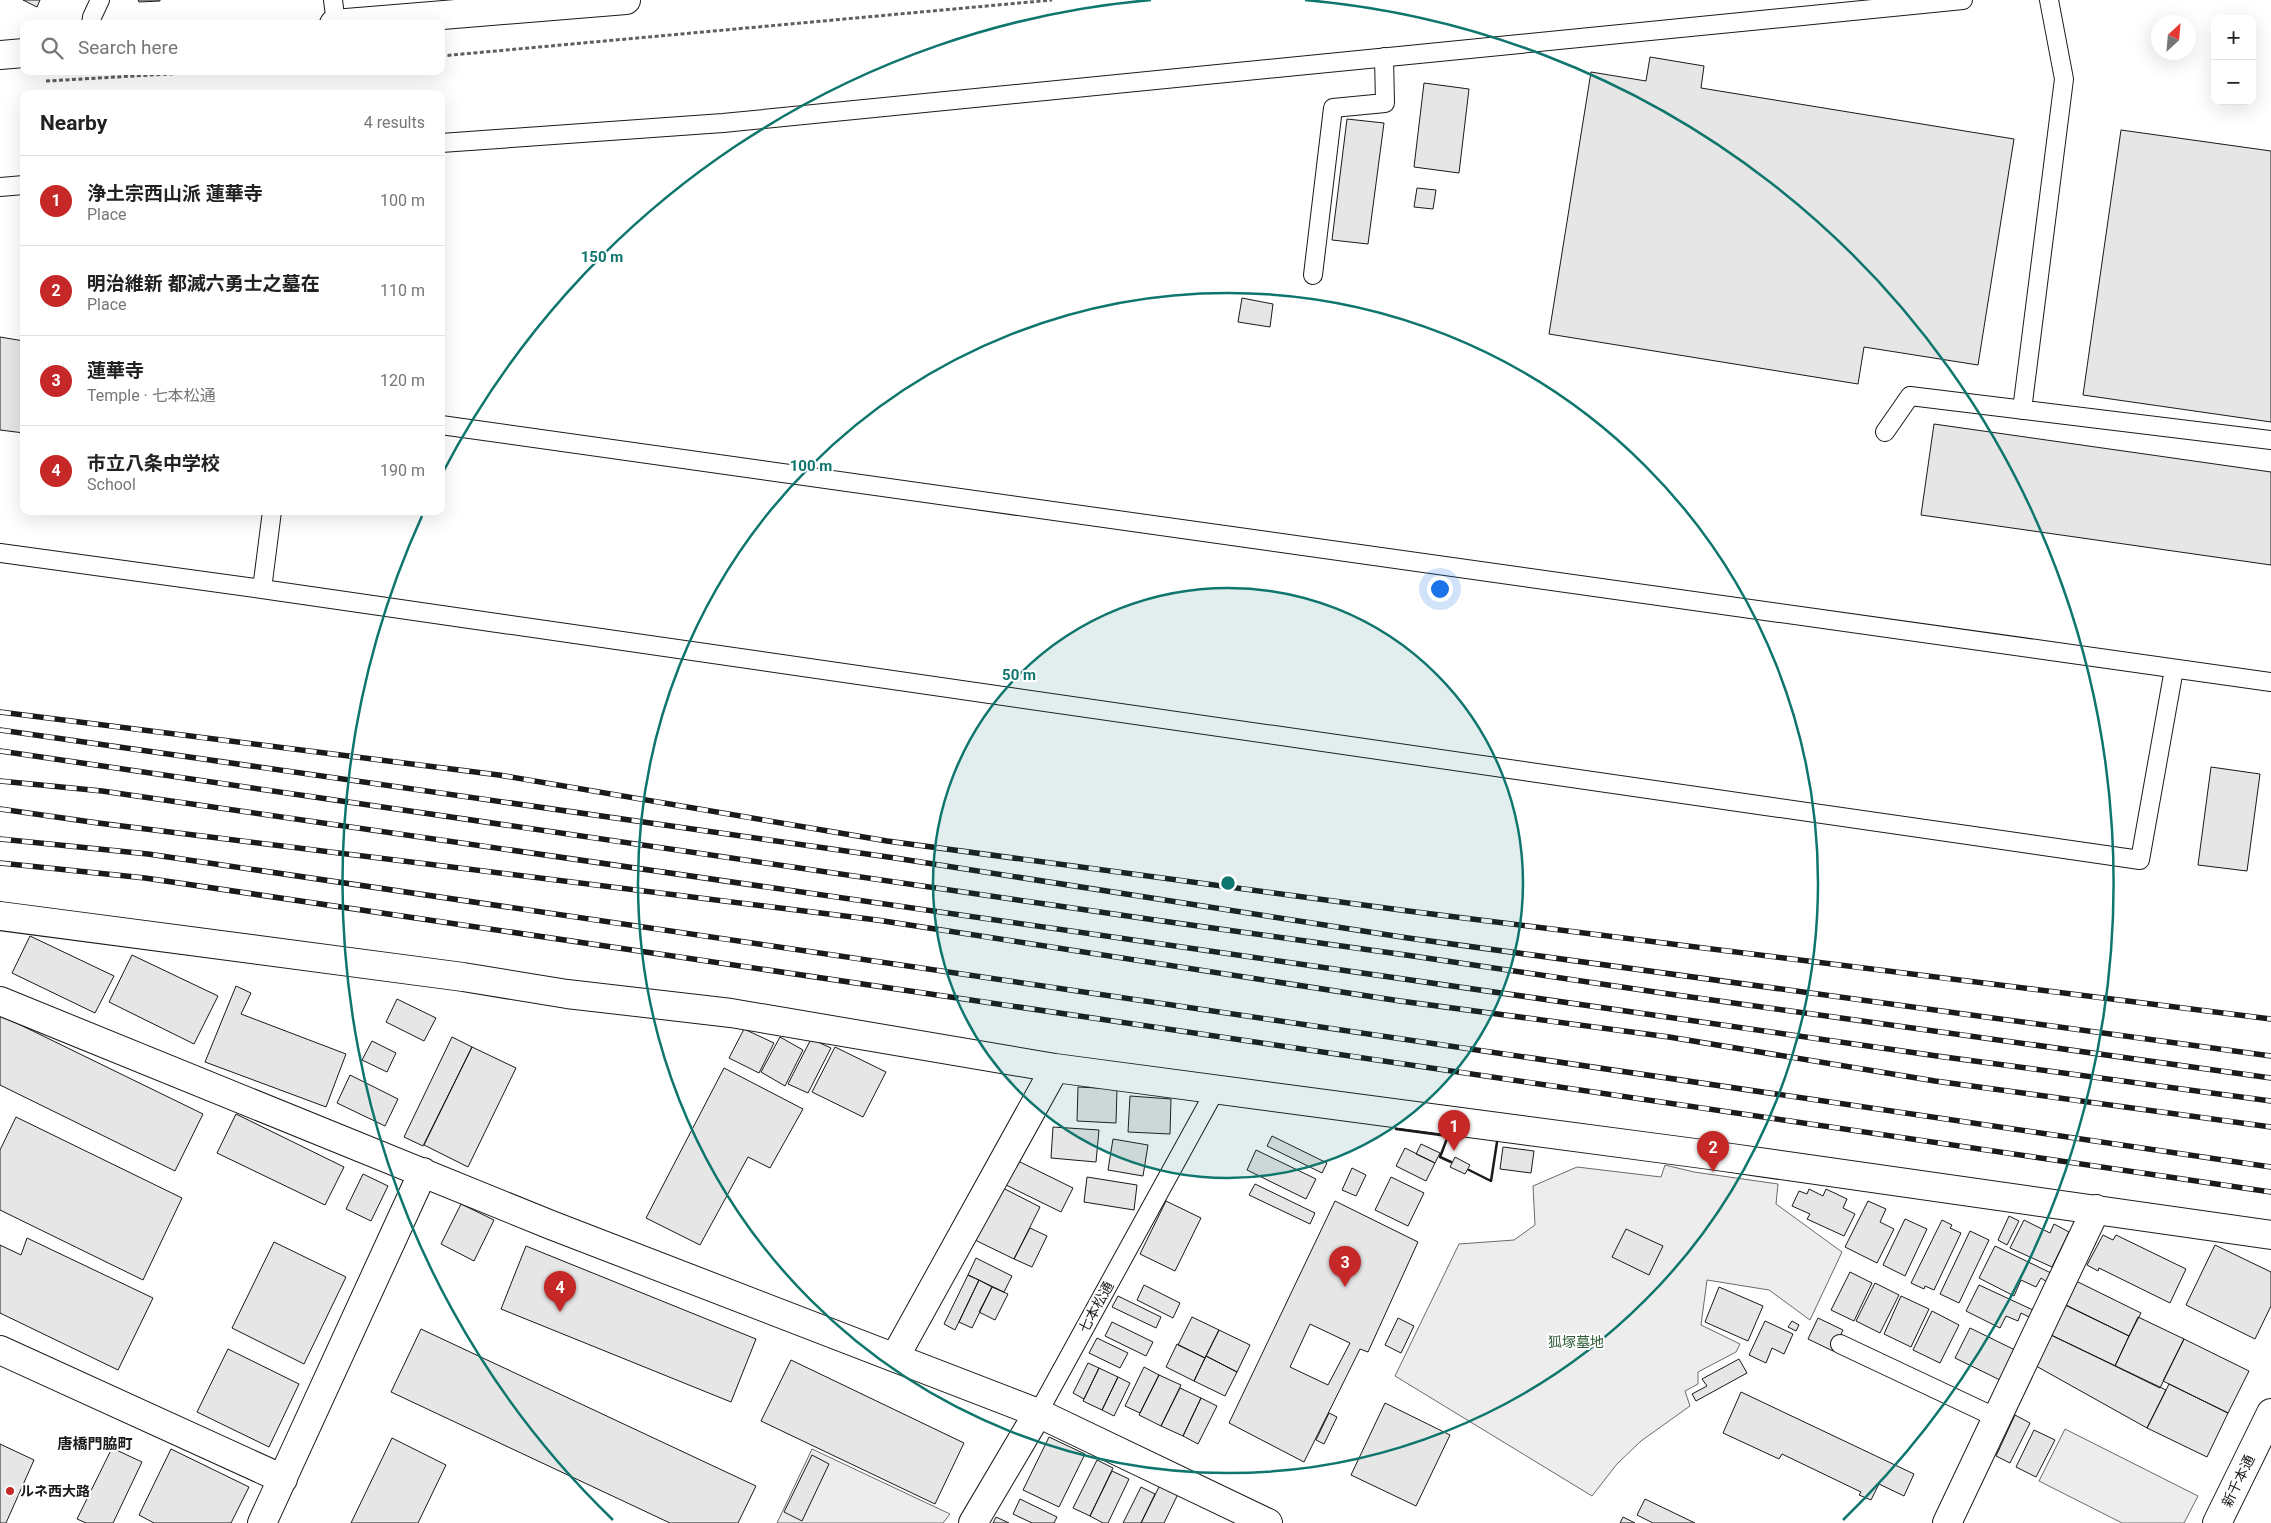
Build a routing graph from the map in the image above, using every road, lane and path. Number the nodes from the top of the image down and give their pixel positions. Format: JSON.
{"nodes":[{"id":1,"x":100,"y":0,"type":"edge"},
{"id":2,"x":332,"y":0,"type":"edge"},
{"id":3,"x":626,"y":0,"type":"edge"},
{"id":4,"x":1052,"y":0,"type":"edge"},
{"id":5,"x":1963,"y":0,"type":"edge"},
{"id":6,"x":2049,"y":0,"type":"edge"},
{"id":7,"x":558,"y":3,"type":"edge"},
{"id":8,"x":92,"y":20,"type":"edge"},
{"id":9,"x":334,"y":20,"type":"edge"},
{"id":10,"x":377,"y":20,"type":"edge"},
{"id":11,"x":20,"y":53,"type":"edge"},
{"id":12,"x":0,"y":55,"type":"edge"},
{"id":13,"x":445,"y":56,"type":"edge"},
{"id":14,"x":1384,"y":57,"type":"junction"},
{"id":15,"x":149,"y":75,"type":"edge"},
{"id":16,"x":39,"y":81,"type":"dead end"},
{"id":17,"x":445,"y":143,"type":"edge"},
{"id":18,"x":20,"y":185,"type":"edge"},
{"id":19,"x":0,"y":187,"type":"edge"},
{"id":20,"x":1313,"y":275,"type":"dead end"},
{"id":21,"x":2022,"y":410,"type":"junction"},
{"id":22,"x":445,"y":426,"type":"edge"},
{"id":23,"x":1885,"y":432,"type":"dead end"},
{"id":24,"x":2271,"y":440,"type":"edge"},
{"id":25,"x":271,"y":515,"type":"edge"},
{"id":26,"x":0,"y":553,"type":"edge"},
{"id":27,"x":262,"y":590,"type":"junction"},
{"id":28,"x":2174,"y":669,"type":"junction"},
{"id":29,"x":2271,"y":682,"type":"edge"},
{"id":30,"x":0,"y":916,"type":"edge"},
{"id":31,"x":0,"y":1001,"type":"edge"},
{"id":32,"x":1055,"y":1068,"type":"junction"},
{"id":33,"x":1216,"y":1089,"type":"junction"},
{"id":34,"x":423,"y":1172,"type":"junction"},
{"id":35,"x":2096,"y":1209,"type":"junction"},
{"id":36,"x":2271,"y":1235,"type":"edge"},
{"id":37,"x":1840,"y":1344,"type":"dead end"},
{"id":38,"x":0,"y":1350,"type":"edge"},
{"id":39,"x":895,"y":1357,"type":"junction"},
{"id":40,"x":1038,"y":1413,"type":"junction"},
{"id":41,"x":2271,"y":1413,"type":"edge"},
{"id":42,"x":1997,"y":1418,"type":"junction"},
{"id":43,"x":283,"y":1479,"type":"junction"},
{"id":44,"x":262,"y":1523,"type":"edge"},
{"id":45,"x":973,"y":1523,"type":"edge"},
{"id":46,"x":1268,"y":1523,"type":"edge"},
{"id":47,"x":1947,"y":1523,"type":"edge"},
{"id":48,"x":2217,"y":1523,"type":"edge"}],
"edges":[{"from":1,"to":8,"type":"lane"},
{"from":2,"to":9,"type":"lane"},
{"from":3,"to":7,"type":"street"},
{"from":4,"to":13,"type":"path"},
{"from":5,"to":14,"type":"lane"},
{"from":6,"to":21,"type":"lane"},
{"from":7,"to":10,"type":"street"},
{"from":11,"to":12,"type":"street"},
{"from":14,"to":17,"type":"lane"},
{"from":14,"to":20,"type":"lane"},
{"from":15,"to":16,"type":"path"},
{"from":18,"to":19,"type":"lane"},
{"from":21,"to":23,"type":"lane"},
{"from":21,"to":24,"type":"lane"},
{"from":22,"to":28,"type":"lane"},
{"from":25,"to":27,"type":"lane"},
{"from":26,"to":27,"type":"lane"},
{"from":27,"to":28,"type":"lane"},
{"from":28,"to":29,"type":"lane"},
{"from":30,"to":32,"type":"street"},
{"from":31,"to":34,"type":"street"},
{"from":32,"to":33,"type":"street"},
{"from":32,"to":39,"type":"street"},
{"from":33,"to":35,"type":"street"},
{"from":33,"to":40,"type":"lane","name":"七本松通"},
{"from":34,"to":39,"type":"street"},
{"from":34,"to":43,"type":"street"},
{"from":35,"to":36,"type":"street"},
{"from":35,"to":42,"type":"street"},
{"from":37,"to":42,"type":"lane"},
{"from":38,"to":43,"type":"street"},
{"from":39,"to":40,"type":"street"},
{"from":40,"to":45,"type":"street","name":"七本松通"},
{"from":40,"to":46,"type":"street"},
{"from":41,"to":48,"type":"street","name":"新千本通"},
{"from":42,"to":47,"type":"street"},
{"from":43,"to":44,"type":"street"}]}
